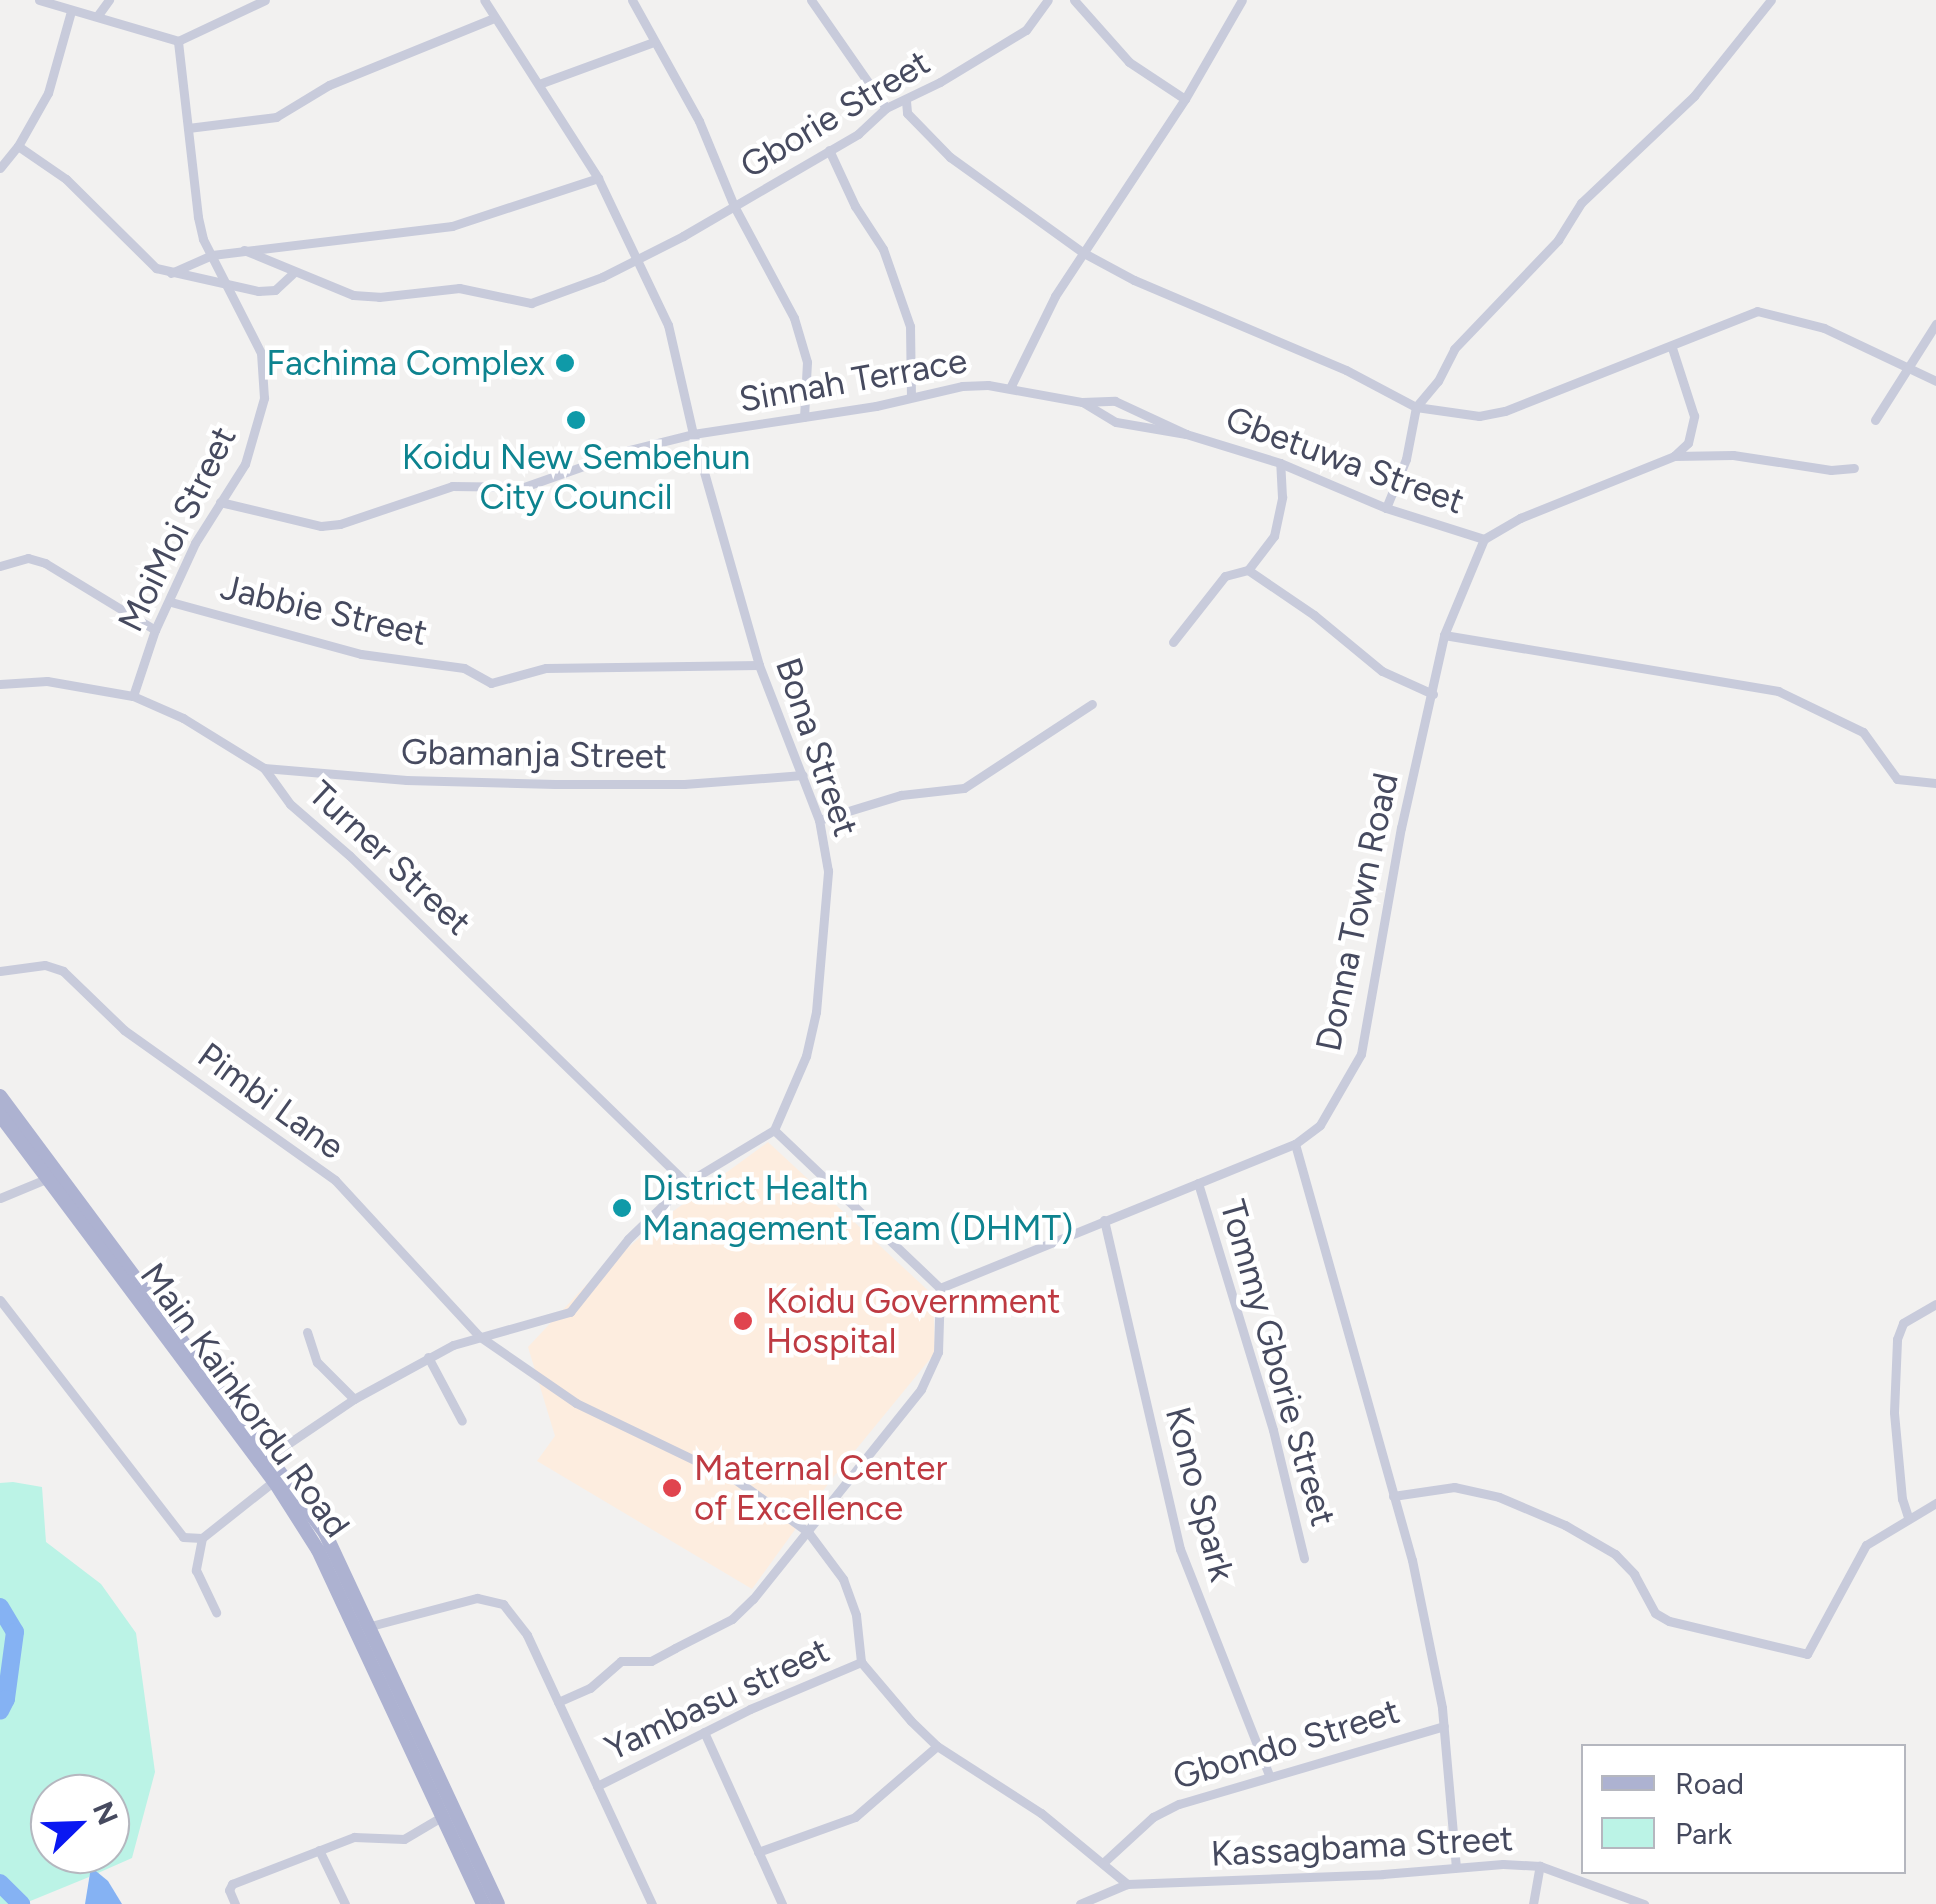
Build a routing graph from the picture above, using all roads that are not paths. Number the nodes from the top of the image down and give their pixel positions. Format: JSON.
{"nodes":[{"id":1,"x":39,"y":0,"type":"edge"},
{"id":2,"x":109,"y":0,"type":"edge"},
{"id":3,"x":265,"y":0,"type":"edge"},
{"id":4,"x":484,"y":0,"type":"edge"},
{"id":5,"x":632,"y":0,"type":"edge"},
{"id":6,"x":811,"y":0,"type":"edge"},
{"id":7,"x":1048,"y":0,"type":"edge"},
{"id":8,"x":1074,"y":0,"type":"edge"},
{"id":9,"x":1242,"y":0,"type":"edge"},
{"id":10,"x":1771,"y":0,"type":"edge"},
{"id":11,"x":71,"y":12,"type":"junction"},
{"id":12,"x":98,"y":15,"type":"junction"},
{"id":13,"x":494,"y":18,"type":"junction"},
{"id":14,"x":178,"y":41,"type":"junction"},
{"id":15,"x":654,"y":42,"type":"junction"},
{"id":16,"x":540,"y":84,"type":"junction"},
{"id":17,"x":1185,"y":99,"type":"junction"},
{"id":18,"x":906,"y":102,"type":"junction"},
{"id":19,"x":886,"y":108,"type":"junction"},
{"id":20,"x":188,"y":128,"type":"junction"},
{"id":21,"x":18,"y":146,"type":"junction"},
{"id":22,"x":829,"y":150,"type":"junction"},
{"id":23,"x":0,"y":168,"type":"edge"},
{"id":24,"x":598,"y":178,"type":"junction"},
{"id":25,"x":734,"y":206,"type":"junction"},
{"id":26,"x":244,"y":250,"type":"junction"},
{"id":27,"x":1082,"y":252,"type":"junction"},
{"id":28,"x":212,"y":256,"type":"junction"},
{"id":29,"x":637,"y":258,"type":"junction"},
{"id":30,"x":171,"y":273,"type":"junction"},
{"id":31,"x":294,"y":273,"type":"junction"},
{"id":32,"x":229,"y":285,"type":"junction"},
{"id":33,"x":1936,"y":324,"type":"edge"},
{"id":34,"x":1672,"y":348,"type":"junction"},
{"id":35,"x":1909,"y":365,"type":"junction"},
{"id":36,"x":1936,"y":382,"type":"edge"},
{"id":37,"x":1010,"y":388,"type":"junction"},
{"id":38,"x":912,"y":398,"type":"junction"},
{"id":39,"x":1082,"y":402,"type":"junction"},
{"id":40,"x":1416,"y":407,"type":"junction"},
{"id":41,"x":804,"y":417,"type":"junction"},
{"id":42,"x":1875,"y":420,"type":"dead end"},
{"id":43,"x":692,"y":434,"type":"junction"},
{"id":44,"x":1186,"y":434,"type":"junction"},
{"id":45,"x":1674,"y":456,"type":"junction"},
{"id":46,"x":1280,"y":463,"type":"junction"},
{"id":47,"x":1854,"y":468,"type":"dead end"},
{"id":48,"x":220,"y":502,"type":"junction"},
{"id":49,"x":1386,"y":508,"type":"junction"},
{"id":50,"x":1484,"y":538,"type":"junction"},
{"id":51,"x":0,"y":566,"type":"edge"},
{"id":52,"x":1248,"y":570,"type":"junction"},
{"id":53,"x":171,"y":602,"type":"junction"},
{"id":54,"x":155,"y":630,"type":"junction"},
{"id":55,"x":1444,"y":635,"type":"junction"},
{"id":56,"x":1173,"y":642,"type":"dead end"},
{"id":57,"x":759,"y":665,"type":"junction"},
{"id":58,"x":0,"y":684,"type":"edge"},
{"id":59,"x":1433,"y":694,"type":"junction"},
{"id":60,"x":133,"y":696,"type":"junction"},
{"id":61,"x":1092,"y":704,"type":"dead end"},
{"id":62,"x":264,"y":768,"type":"junction"},
{"id":63,"x":803,"y":776,"type":"junction"},
{"id":64,"x":1936,"y":783,"type":"edge"},
{"id":65,"x":820,"y":820,"type":"junction"},
{"id":66,"x":0,"y":971,"type":"edge"},
{"id":67,"x":0,"y":1096,"type":"edge"},
{"id":68,"x":0,"y":1115,"type":"edge"},
{"id":69,"x":774,"y":1130,"type":"junction"},
{"id":70,"x":1296,"y":1144,"type":"junction"},
{"id":71,"x":49,"y":1172,"type":"junction"},
{"id":72,"x":1198,"y":1182,"type":"junction"},
{"id":73,"x":686,"y":1183,"type":"junction"},
{"id":74,"x":0,"y":1198,"type":"edge"},
{"id":75,"x":1104,"y":1220,"type":"junction"},
{"id":76,"x":106,"y":1248,"type":"junction"},
{"id":77,"x":940,"y":1288,"type":"junction"},
{"id":78,"x":0,"y":1300,"type":"edge"},
{"id":79,"x":1936,"y":1304,"type":"edge"},
{"id":80,"x":307,"y":1332,"type":"dead end"},
{"id":81,"x":479,"y":1336,"type":"junction"},
{"id":82,"x":428,"y":1356,"type":"junction"},
{"id":83,"x":354,"y":1399,"type":"junction"},
{"id":84,"x":462,"y":1421,"type":"dead end"},
{"id":85,"x":264,"y":1460,"type":"junction"},
{"id":86,"x":274,"y":1481,"type":"junction"},
{"id":87,"x":1393,"y":1496,"type":"junction"},
{"id":88,"x":1936,"y":1503,"type":"edge"},
{"id":89,"x":1908,"y":1518,"type":"junction"},
{"id":90,"x":808,"y":1532,"type":"junction"},
{"id":91,"x":202,"y":1538,"type":"junction"},
{"id":92,"x":1304,"y":1558,"type":"dead end"},
{"id":93,"x":216,"y":1612,"type":"dead end"},
{"id":94,"x":364,"y":1629,"type":"junction"},
{"id":95,"x":861,"y":1662,"type":"junction"},
{"id":96,"x":558,"y":1702,"type":"junction"},
{"id":97,"x":408,"y":1722,"type":"junction"},
{"id":98,"x":1444,"y":1726,"type":"junction"},
{"id":99,"x":704,"y":1732,"type":"junction"},
{"id":100,"x":937,"y":1746,"type":"junction"},
{"id":101,"x":1269,"y":1775,"type":"junction"},
{"id":102,"x":597,"y":1786,"type":"junction"},
{"id":103,"x":443,"y":1816,"type":"junction"},
{"id":104,"x":320,"y":1850,"type":"junction"},
{"id":105,"x":758,"y":1852,"type":"junction"},
{"id":106,"x":1104,"y":1862,"type":"junction"},
{"id":107,"x":1540,"y":1866,"type":"junction"},
{"id":108,"x":1456,"y":1867,"type":"junction"},
{"id":109,"x":479,"y":1879,"type":"junction"},
{"id":110,"x":1127,"y":1884,"type":"junction"},
{"id":111,"x":234,"y":1904,"type":"edge"},
{"id":112,"x":346,"y":1904,"type":"edge"},
{"id":113,"x":483,"y":1904,"type":"edge"},
{"id":114,"x":498,"y":1904,"type":"edge"},
{"id":115,"x":652,"y":1904,"type":"edge"},
{"id":116,"x":782,"y":1904,"type":"edge"},
{"id":117,"x":1080,"y":1904,"type":"edge"},
{"id":118,"x":1534,"y":1904,"type":"edge"},
{"id":119,"x":1644,"y":1904,"type":"edge"}],
"edges":[{"from":1,"to":11,"type":"street"},
{"from":2,"to":12,"type":"street"},
{"from":3,"to":14,"type":"street"},
{"from":4,"to":13,"type":"street","name":"Bona Street"},
{"from":5,"to":15,"type":"street"},
{"from":6,"to":19,"type":"street"},
{"from":7,"to":18,"type":"street","name":"Gborie Street"},
{"from":8,"to":17,"type":"street"},
{"from":9,"to":17,"type":"street"},
{"from":10,"to":40,"type":"street"},
{"from":11,"to":12,"type":"street"},
{"from":11,"to":21,"type":"street"},
{"from":12,"to":14,"type":"street"},
{"from":13,"to":16,"type":"street","name":"Bona Street"},
{"from":13,"to":20,"type":"street"},
{"from":14,"to":20,"type":"street","name":"MoiMoi Street"},
{"from":15,"to":16,"type":"street"},
{"from":15,"to":25,"type":"street"},
{"from":16,"to":24,"type":"street","name":"Bona Street"},
{"from":17,"to":27,"type":"street"},
{"from":18,"to":19,"type":"street","name":"Gborie Street"},
{"from":18,"to":27,"type":"street"},
{"from":19,"to":22,"type":"street","name":"Gborie Street"},
{"from":20,"to":28,"type":"street","name":"MoiMoi Street"},
{"from":21,"to":23,"type":"street"},
{"from":21,"to":30,"type":"street"},
{"from":22,"to":25,"type":"street","name":"Gborie Street"},
{"from":22,"to":38,"type":"street"},
{"from":24,"to":26,"type":"street"},
{"from":24,"to":29,"type":"street","name":"Bona Street"},
{"from":25,"to":29,"type":"street","name":"Gborie Street"},
{"from":25,"to":41,"type":"street"},
{"from":26,"to":28,"type":"street"},
{"from":26,"to":31,"type":"street","name":"Gborie Street"},
{"from":27,"to":37,"type":"street"},
{"from":27,"to":40,"type":"street"},
{"from":28,"to":30,"type":"street"},
{"from":28,"to":32,"type":"street","name":"MoiMoi Street"},
{"from":29,"to":31,"type":"street","name":"Gborie Street"},
{"from":29,"to":43,"type":"street","name":"Bona Street"},
{"from":30,"to":32,"type":"street"},
{"from":31,"to":32,"type":"street"},
{"from":32,"to":48,"type":"street","name":"MoiMoi Street"},
{"from":33,"to":35,"type":"street"},
{"from":34,"to":35,"type":"street"},
{"from":34,"to":40,"type":"street"},
{"from":34,"to":45,"type":"street"},
{"from":35,"to":36,"type":"street"},
{"from":35,"to":42,"type":"street"},
{"from":37,"to":38,"type":"street","name":"Sinnah Terrace"},
{"from":37,"to":39,"type":"street","name":"Sinnah Terrace"},
{"from":38,"to":41,"type":"street","name":"Sinnah Terrace"},
{"from":39,"to":44,"type":"street","name":"Sinnah Terrace"},
{"from":39,"to":44,"type":"street","name":"Sinnah Terrace"},
{"from":40,"to":49,"type":"street"},
{"from":41,"to":43,"type":"street","name":"Sinnah Terrace"},
{"from":43,"to":48,"type":"street","name":"Sinnah Terrace"},
{"from":43,"to":57,"type":"street","name":"Bona Street"},
{"from":44,"to":46,"type":"street","name":"Gbetuwa Street"},
{"from":45,"to":47,"type":"street"},
{"from":45,"to":50,"type":"street"},
{"from":46,"to":49,"type":"street","name":"Gbetuwa Street"},
{"from":46,"to":52,"type":"street"},
{"from":48,"to":53,"type":"street","name":"MoiMoi Street"},
{"from":49,"to":50,"type":"street","name":"Gbetuwa Street"},
{"from":50,"to":55,"type":"street","name":"Donna Town Road"},
{"from":51,"to":54,"type":"street"},
{"from":52,"to":56,"type":"street"},
{"from":52,"to":59,"type":"street"},
{"from":53,"to":54,"type":"street","name":"MoiMoi Street"},
{"from":53,"to":57,"type":"street","name":"Jabbie Street"},
{"from":54,"to":60,"type":"street","name":"MoiMoi Street"},
{"from":55,"to":59,"type":"street","name":"Donna Town Road"},
{"from":55,"to":64,"type":"street"},
{"from":57,"to":63,"type":"street","name":"Bona Street"},
{"from":58,"to":60,"type":"street","name":"Turner Street"},
{"from":59,"to":70,"type":"street","name":"Donna Town Road"},
{"from":60,"to":62,"type":"street","name":"Turner Street"},
{"from":61,"to":65,"type":"street"},
{"from":62,"to":63,"type":"street","name":"Gbamanja Street"},
{"from":62,"to":73,"type":"street","name":"Turner Street"},
{"from":63,"to":65,"type":"street","name":"Bona Street"},
{"from":65,"to":69,"type":"street","name":"Bona Street"},
{"from":66,"to":81,"type":"street","name":"Pimbi Lane"},
{"from":67,"to":71,"type":"main road"},
{"from":68,"to":71,"type":"main road","name":"Main Kainkordu Road"},
{"from":69,"to":73,"type":"street"},
{"from":69,"to":77,"type":"street"},
{"from":70,"to":72,"type":"street","name":"Donna Town Road"},
{"from":70,"to":87,"type":"street"},
{"from":71,"to":74,"type":"street"},
{"from":71,"to":76,"type":"main road","name":"Main Kainkordu Road"},
{"from":72,"to":75,"type":"street","name":"Donna Town Road"},
{"from":72,"to":92,"type":"street","name":"Tommy Gborie Street"},
{"from":73,"to":81,"type":"street"},
{"from":75,"to":77,"type":"street","name":"Donna Town Road"},
{"from":75,"to":101,"type":"street","name":"Kono Spark"},
{"from":76,"to":85,"type":"main road","name":"Main Kainkordu Road"},
{"from":76,"to":85,"type":"main road","name":"Main Kainkordu Road"},
{"from":77,"to":90,"type":"street"},
{"from":78,"to":91,"type":"street"},
{"from":79,"to":89,"type":"street"},
{"from":80,"to":83,"type":"street"},
{"from":81,"to":82,"type":"street"},
{"from":81,"to":90,"type":"street","name":"Pimbi Lane"},
{"from":82,"to":83,"type":"street"},
{"from":82,"to":84,"type":"street"},
{"from":83,"to":85,"type":"street"},
{"from":85,"to":86,"type":"main road","name":"Main Kainkordu Road"},
{"from":85,"to":94,"type":"main road"},
{"from":86,"to":91,"type":"street"},
{"from":86,"to":94,"type":"main road","name":"Main Kainkordu Road"},
{"from":87,"to":89,"type":"street"},
{"from":87,"to":98,"type":"street"},
{"from":88,"to":89,"type":"street"},
{"from":90,"to":95,"type":"street","name":"Pimbi Lane"},
{"from":90,"to":96,"type":"street"},
{"from":91,"to":93,"type":"street"},
{"from":94,"to":96,"type":"street"},
{"from":94,"to":97,"type":"main road"},
{"from":95,"to":99,"type":"street","name":"Yambasu street"},
{"from":95,"to":100,"type":"street"},
{"from":96,"to":102,"type":"street"},
{"from":97,"to":103,"type":"main road"},
{"from":97,"to":109,"type":"main road"},
{"from":98,"to":101,"type":"street","name":"Gbondo Street"},
{"from":98,"to":108,"type":"street"},
{"from":99,"to":102,"type":"street","name":"Yambasu street"},
{"from":99,"to":105,"type":"street"},
{"from":100,"to":105,"type":"street"},
{"from":100,"to":106,"type":"street"},
{"from":101,"to":106,"type":"street","name":"Gbondo Street"},
{"from":102,"to":115,"type":"street"},
{"from":103,"to":104,"type":"street"},
{"from":103,"to":109,"type":"main road"},
{"from":104,"to":111,"type":"street"},
{"from":104,"to":112,"type":"street"},
{"from":105,"to":116,"type":"street"},
{"from":106,"to":110,"type":"street"},
{"from":107,"to":108,"type":"street","name":"Kassagbama Street"},
{"from":107,"to":118,"type":"street"},
{"from":107,"to":119,"type":"street","name":"Kassagbama Street"},
{"from":108,"to":110,"type":"street","name":"Kassagbama Street"},
{"from":109,"to":113,"type":"main road"},
{"from":109,"to":114,"type":"main road"},
{"from":110,"to":117,"type":"street","name":"Kassagbama Street"}]}
